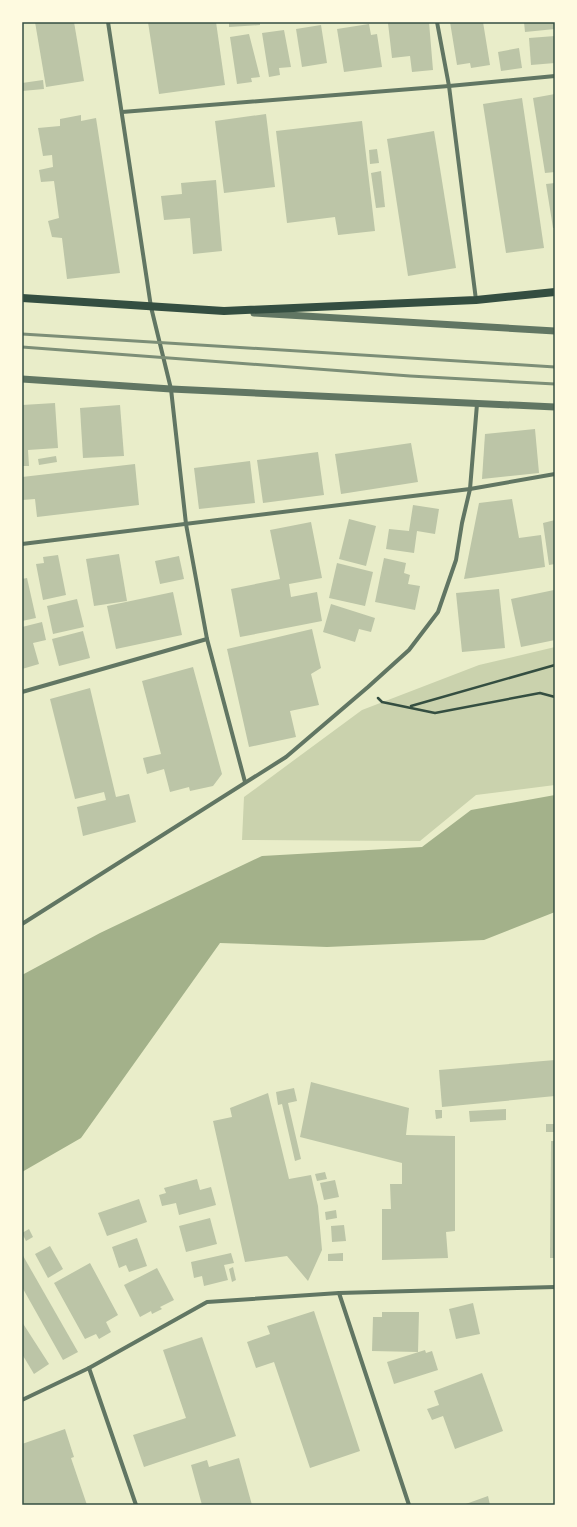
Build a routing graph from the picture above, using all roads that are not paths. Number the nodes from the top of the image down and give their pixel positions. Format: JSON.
{"nodes":[{"id":1,"x":108,"y":22,"type":"edge"},
{"id":2,"x":437,"y":22,"type":"edge"},
{"id":3,"x":555,"y":76,"type":"edge"},
{"id":4,"x":449,"y":86,"type":"junction"},
{"id":5,"x":122,"y":112,"type":"junction"},
{"id":6,"x":555,"y":292,"type":"edge"},
{"id":7,"x":22,"y":298,"type":"edge"},
{"id":8,"x":476,"y":300,"type":"junction"},
{"id":9,"x":151,"y":307,"type":"junction"},
{"id":10,"x":224,"y":311,"type":"junction"},
{"id":11,"x":555,"y":331,"type":"edge"},
{"id":12,"x":22,"y":379,"type":"edge"},
{"id":13,"x":171,"y":389,"type":"junction"},
{"id":14,"x":477,"y":404,"type":"junction"},
{"id":15,"x":555,"y":407,"type":"edge"},
{"id":16,"x":555,"y":474,"type":"edge"},
{"id":17,"x":470,"y":489,"type":"junction"},
{"id":18,"x":186,"y":524,"type":"junction"},
{"id":19,"x":22,"y":544,"type":"edge"},
{"id":20,"x":207,"y":639,"type":"junction"},
{"id":21,"x":22,"y":692,"type":"edge"},
{"id":22,"x":245,"y":782,"type":"junction"},
{"id":23,"x":22,"y":924,"type":"edge"},
{"id":24,"x":555,"y":1287,"type":"edge"},
{"id":25,"x":339,"y":1293,"type":"junction"},
{"id":26,"x":89,"y":1368,"type":"junction"},
{"id":27,"x":22,"y":1400,"type":"edge"},
{"id":28,"x":136,"y":1505,"type":"edge"},
{"id":29,"x":409,"y":1505,"type":"edge"}],
"edges":[{"from":1,"to":5,"type":"street"},
{"from":2,"to":4,"type":"street"},
{"from":3,"to":4,"type":"street"},
{"from":4,"to":5,"type":"street"},
{"from":4,"to":8,"type":"street"},
{"from":5,"to":9,"type":"street"},
{"from":6,"to":8,"type":"main road"},
{"from":7,"to":9,"type":"main road"},
{"from":8,"to":10,"type":"main road"},
{"from":9,"to":10,"type":"main road"},
{"from":9,"to":13,"type":"street"},
{"from":10,"to":11,"type":"street"},
{"from":12,"to":13,"type":"street"},
{"from":13,"to":14,"type":"street"},
{"from":13,"to":18,"type":"street"},
{"from":14,"to":15,"type":"street"},
{"from":14,"to":17,"type":"street"},
{"from":16,"to":17,"type":"street"},
{"from":17,"to":18,"type":"street"},
{"from":17,"to":22,"type":"street"},
{"from":18,"to":19,"type":"street"},
{"from":18,"to":20,"type":"street"},
{"from":20,"to":21,"type":"street"},
{"from":20,"to":22,"type":"street"},
{"from":22,"to":23,"type":"street"},
{"from":24,"to":25,"type":"street"},
{"from":25,"to":26,"type":"street"},
{"from":25,"to":29,"type":"street"},
{"from":26,"to":27,"type":"street"},
{"from":26,"to":28,"type":"street"}]}
